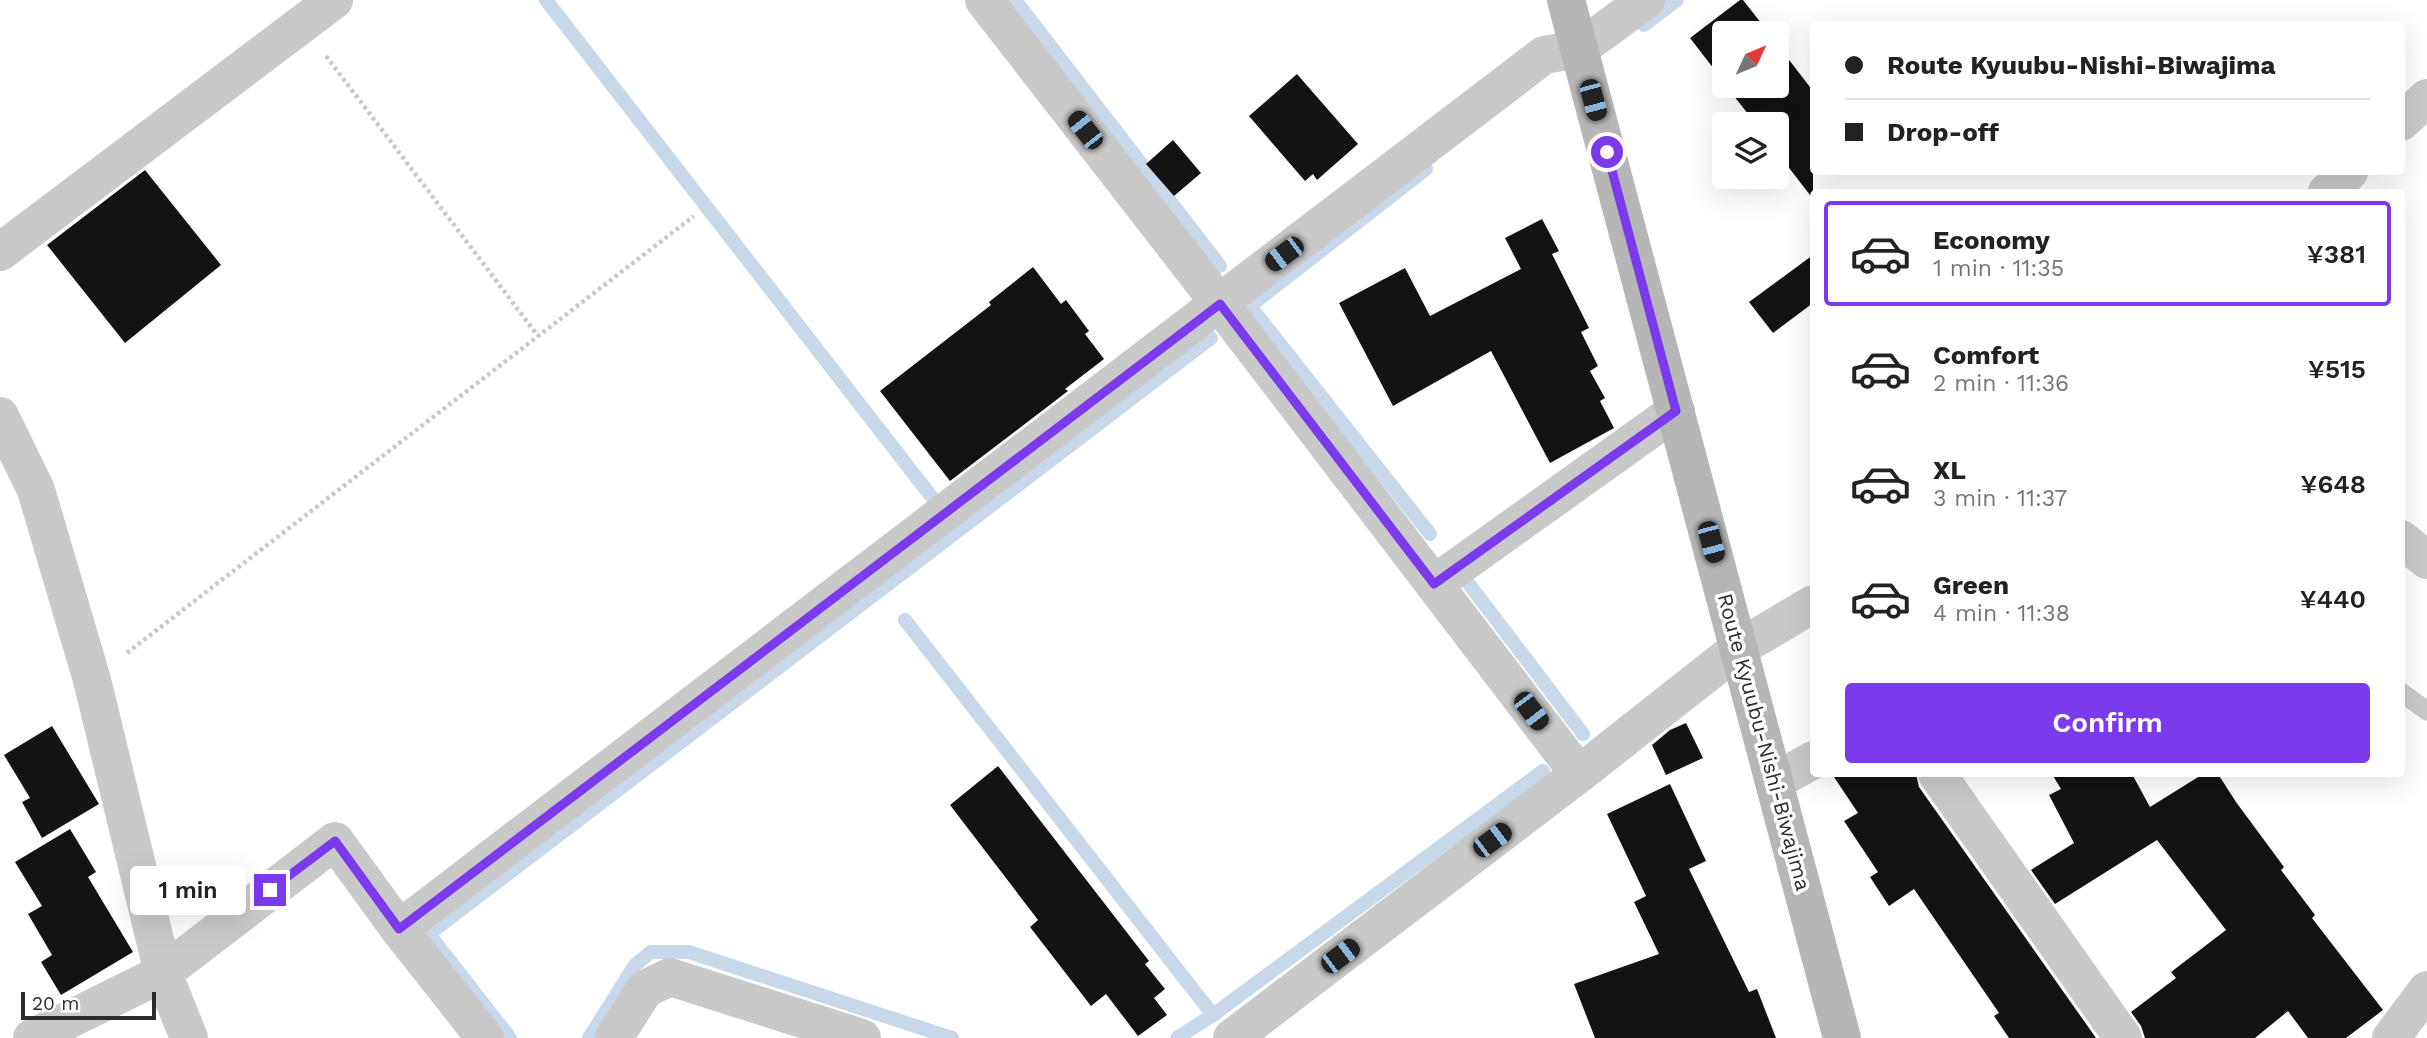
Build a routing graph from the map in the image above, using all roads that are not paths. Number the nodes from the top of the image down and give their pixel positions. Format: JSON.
{"nodes":[{"id":1,"x":334,"y":0,"type":"edge"},
{"id":2,"x":984,"y":0,"type":"edge"},
{"id":3,"x":1566,"y":0,"type":"edge"},
{"id":4,"x":1646,"y":0,"type":"edge"},
{"id":5,"x":1579,"y":49,"type":"junction"},
{"id":6,"x":2427,"y":98,"type":"edge"},
{"id":7,"x":2405,"y":118,"type":"edge"},
{"id":8,"x":2346,"y":175,"type":"edge"},
{"id":9,"x":2330,"y":189,"type":"edge"},
{"id":10,"x":0,"y":253,"type":"edge"},
{"id":11,"x":1220,"y":304,"type":"junction"},
{"id":12,"x":1676,"y":411,"type":"junction"},
{"id":13,"x":0,"y":416,"type":"edge"},
{"id":14,"x":2405,"y":543,"type":"edge"},
{"id":15,"x":2427,"y":560,"type":"edge"},
{"id":16,"x":1434,"y":584,"type":"junction"},
{"id":17,"x":1810,"y":606,"type":"edge"},
{"id":18,"x":1739,"y":648,"type":"junction"},
{"id":19,"x":2405,"y":695,"type":"edge"},
{"id":20,"x":2427,"y":711,"type":"edge"},
{"id":21,"x":1810,"y":762,"type":"edge"},
{"id":22,"x":1579,"y":774,"type":"junction"},
{"id":23,"x":1939,"y":777,"type":"edge"},
{"id":24,"x":1774,"y":782,"type":"junction"},
{"id":25,"x":399,"y":929,"type":"junction"},
{"id":26,"x":163,"y":973,"type":"junction"},
{"id":27,"x":2427,"y":990,"type":"edge"},
{"id":28,"x":32,"y":1038,"type":"edge"},
{"id":29,"x":189,"y":1038,"type":"edge"},
{"id":30,"x":485,"y":1038,"type":"edge"},
{"id":31,"x":614,"y":1038,"type":"edge"},
{"id":32,"x":862,"y":1038,"type":"edge"},
{"id":33,"x":1232,"y":1038,"type":"edge"},
{"id":34,"x":1842,"y":1038,"type":"edge"},
{"id":35,"x":2123,"y":1038,"type":"edge"},
{"id":36,"x":2391,"y":1038,"type":"edge"}],
"edges":[{"from":1,"to":10,"type":"street"},
{"from":2,"to":11,"type":"street"},
{"from":3,"to":5,"type":"main road","name":"Route Kyuubu-Nishi-Biwajima"},
{"from":4,"to":5,"type":"street"},
{"from":5,"to":11,"type":"street"},
{"from":5,"to":12,"type":"main road","name":"Route Kyuubu-Nishi-Biwajima"},
{"from":6,"to":7,"type":"street"},
{"from":8,"to":9,"type":"street"},
{"from":11,"to":16,"type":"street"},
{"from":11,"to":25,"type":"street"},
{"from":12,"to":16,"type":"street"},
{"from":12,"to":18,"type":"main road","name":"Route Kyuubu-Nishi-Biwajima"},
{"from":13,"to":26,"type":"street"},
{"from":14,"to":15,"type":"street"},
{"from":16,"to":22,"type":"street"},
{"from":17,"to":18,"type":"street"},
{"from":18,"to":22,"type":"street"},
{"from":18,"to":24,"type":"main road","name":"Route Kyuubu-Nishi-Biwajima"},
{"from":19,"to":20,"type":"lane"},
{"from":21,"to":24,"type":"street"},
{"from":22,"to":33,"type":"street"},
{"from":23,"to":35,"type":"street"},
{"from":24,"to":34,"type":"main road","name":"Route Kyuubu-Nishi-Biwajima"},
{"from":25,"to":26,"type":"street"},
{"from":25,"to":30,"type":"street"},
{"from":26,"to":28,"type":"street"},
{"from":26,"to":29,"type":"street"},
{"from":27,"to":36,"type":"street"},
{"from":31,"to":32,"type":"street"}]}
